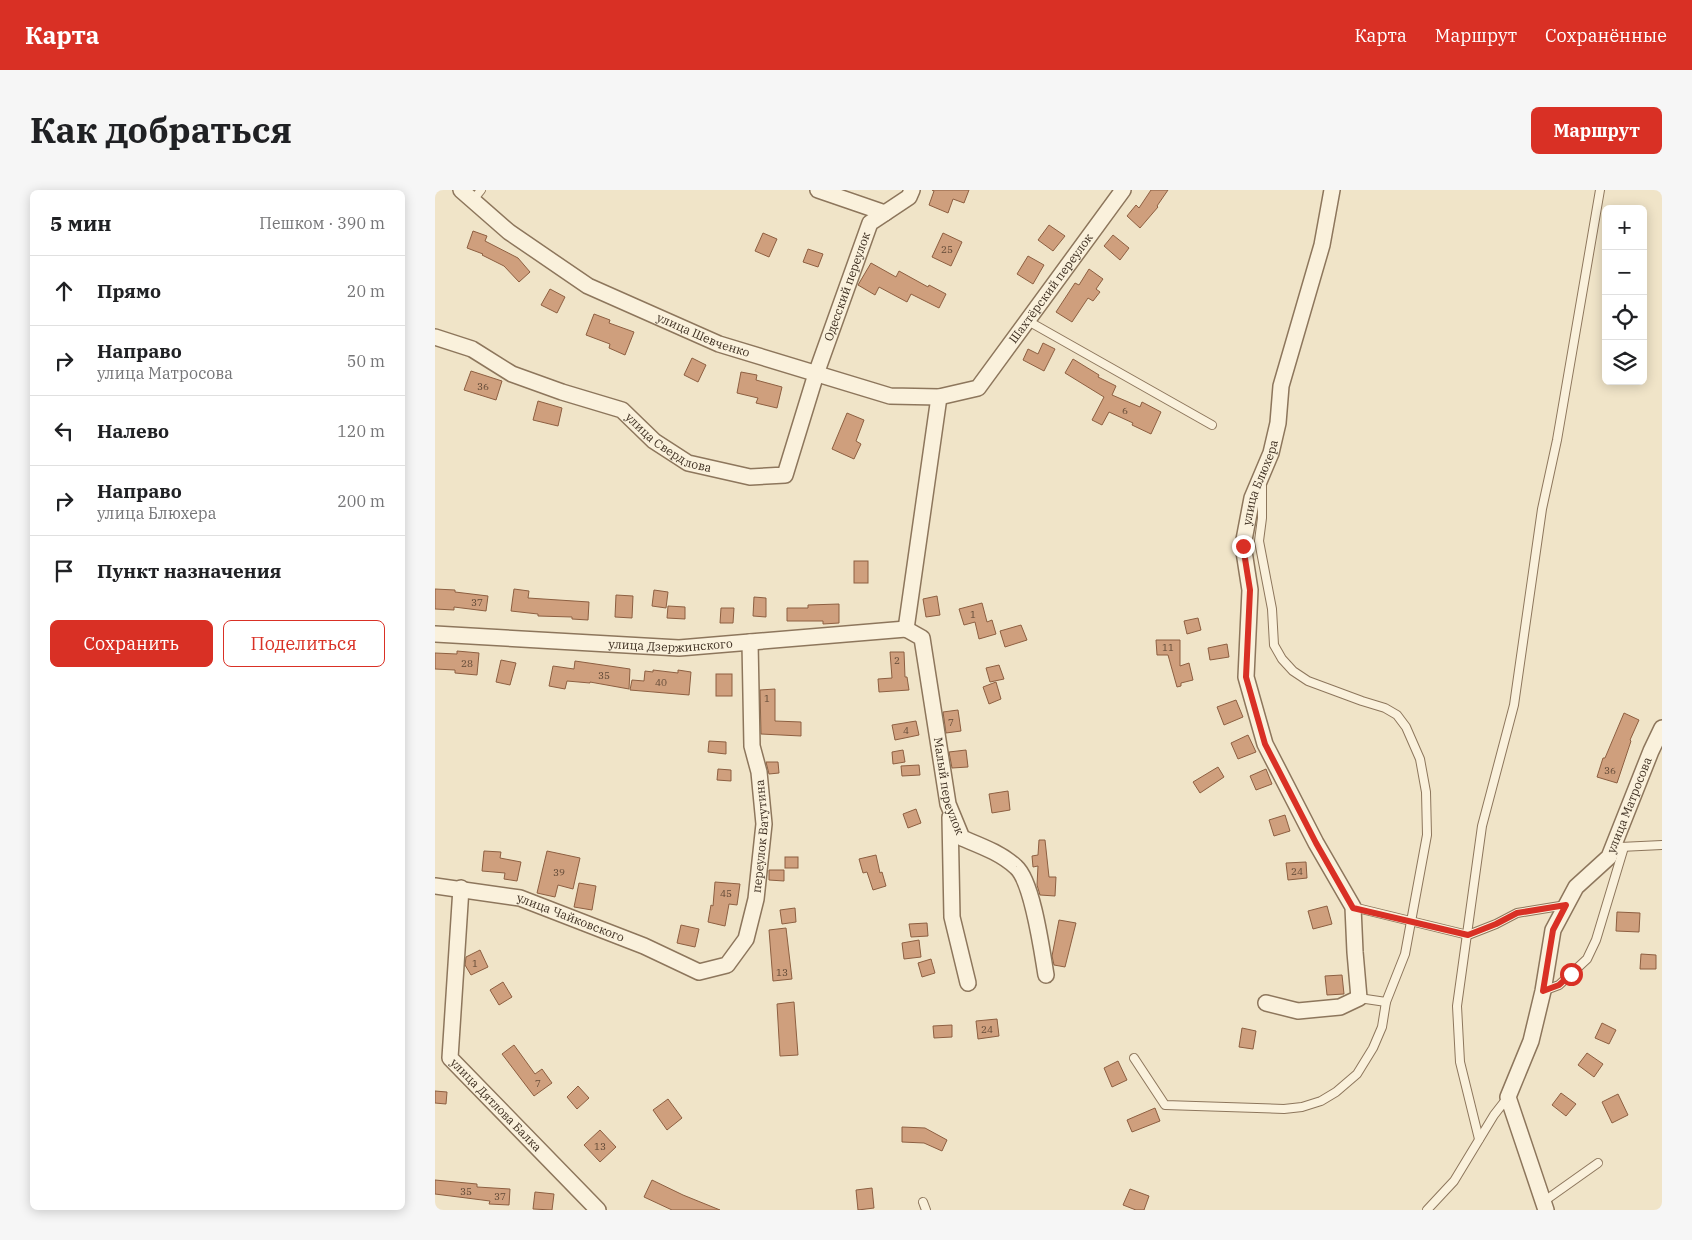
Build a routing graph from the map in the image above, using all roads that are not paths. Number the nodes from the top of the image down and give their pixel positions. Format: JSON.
{"nodes":[{"id":1,"x":461,"y":190,"type":"edge"},
{"id":2,"x":818,"y":190,"type":"edge"},
{"id":3,"x":912,"y":190,"type":"edge"},
{"id":4,"x":1123,"y":190,"type":"edge"},
{"id":5,"x":1332,"y":190,"type":"edge"},
{"id":6,"x":1600,"y":190,"type":"edge"},
{"id":7,"x":477,"y":195,"type":"edge"},
{"id":8,"x":885,"y":213,"type":"junction"},
{"id":9,"x":1028,"y":320,"type":"junction"},
{"id":10,"x":435,"y":337,"type":"edge"},
{"id":11,"x":816,"y":374,"type":"junction"},
{"id":12,"x":978,"y":388,"type":"joint"},
{"id":13,"x":939,"y":397,"type":"junction"},
{"id":14,"x":1212,"y":425,"type":"dead end"},
{"id":15,"x":1261,"y":476,"type":"junction"},
{"id":16,"x":906,"y":629,"type":"junction"},
{"id":17,"x":435,"y":634,"type":"edge"},
{"id":18,"x":750,"y":642,"type":"junction"},
{"id":19,"x":1662,"y":728,"type":"edge"},
{"id":20,"x":949,"y":808,"type":"junction"},
{"id":21,"x":1662,"y":845,"type":"edge"},
{"id":22,"x":1619,"y":847,"type":"junction"},
{"id":23,"x":435,"y":886,"type":"edge"},
{"id":24,"x":461,"y":888,"type":"junction"},
{"id":25,"x":1566,"y":905,"type":"junction"},
{"id":26,"x":1353,"y":908,"type":"junction"},
{"id":27,"x":1410,"y":921,"type":"junction"},
{"id":28,"x":1468,"y":935,"type":"junction"},
{"id":29,"x":699,"y":972,"type":"joint"},
{"id":30,"x":1046,"y":975,"type":"dead end"},
{"id":31,"x":968,"y":983,"type":"dead end"},
{"id":32,"x":1543,"y":991,"type":"junction"},
{"id":33,"x":1359,"y":998,"type":"junction"},
{"id":34,"x":1387,"y":1002,"type":"junction"},
{"id":35,"x":1266,"y":1003,"type":"dead end"},
{"id":36,"x":435,"y":1056,"type":"edge"},
{"id":37,"x":450,"y":1058,"type":"junction"},
{"id":38,"x":1134,"y":1058,"type":"dead end"},
{"id":39,"x":1508,"y":1097,"type":"junction"},
{"id":40,"x":1479,"y":1139,"type":"junction"},
{"id":41,"x":1598,"y":1163,"type":"dead end"},
{"id":42,"x":1545,"y":1206,"type":"edge"},
{"id":43,"x":598,"y":1210,"type":"edge"},
{"id":44,"x":1427,"y":1210,"type":"edge"}],
"edges":[{"from":1,"to":7,"type":"street","name":"улица Шевченко"},
{"from":2,"to":8,"type":"street"},
{"from":3,"to":8,"type":"street","name":"Одесский переулок"},
{"from":4,"to":9,"type":"street","name":"Шахтёрский переулок"},
{"from":5,"to":15,"type":"street","name":"улица Блюхера"},
{"from":6,"to":28,"type":"lane"},
{"from":7,"to":11,"type":"street","name":"улица Шевченко"},
{"from":8,"to":11,"type":"street","name":"Одесский переулок"},
{"from":9,"to":12,"type":"street","name":"Шахтёрский переулок"},
{"from":9,"to":14,"type":"lane"},
{"from":10,"to":11,"type":"street","name":"улица Свердлова"},
{"from":11,"to":13,"type":"street","name":"улица Шевченко"},
{"from":12,"to":13,"type":"street","name":"улица Шевченко"},
{"from":13,"to":16,"type":"street"},
{"from":15,"to":26,"type":"street","name":"улица Блюхера"},
{"from":15,"to":27,"type":"lane"},
{"from":16,"to":18,"type":"street","name":"улица Дзержинского"},
{"from":16,"to":20,"type":"street","name":"Малый переулок"},
{"from":17,"to":18,"type":"street","name":"улица Дзержинского"},
{"from":18,"to":29,"type":"street","name":"переулок Ватутина"},
{"from":19,"to":22,"type":"street","name":"улица Матросова"},
{"from":20,"to":30,"type":"street","name":"Малый переулок"},
{"from":20,"to":31,"type":"street"},
{"from":21,"to":22,"type":"lane"},
{"from":22,"to":25,"type":"street","name":"улица Матросова"},
{"from":22,"to":32,"type":"lane"},
{"from":23,"to":24,"type":"street","name":"улица Чайковского"},
{"from":24,"to":29,"type":"street","name":"улица Чайковского"},
{"from":24,"to":37,"type":"street","name":"улица Дятлова Балка"},
{"from":25,"to":28,"type":"lane"},
{"from":25,"to":32,"type":"street","name":"улица Матросова"},
{"from":26,"to":27,"type":"lane"},
{"from":26,"to":33,"type":"street"},
{"from":27,"to":28,"type":"lane"},
{"from":27,"to":34,"type":"lane"},
{"from":28,"to":40,"type":"lane"},
{"from":32,"to":39,"type":"street","name":"улица Матросова"},
{"from":33,"to":34,"type":"lane"},
{"from":33,"to":35,"type":"street"},
{"from":34,"to":38,"type":"lane"},
{"from":36,"to":37,"type":"street"},
{"from":37,"to":43,"type":"street","name":"улица Дятлова Балка"},
{"from":39,"to":40,"type":"lane"},
{"from":39,"to":42,"type":"street"},
{"from":40,"to":44,"type":"lane"},
{"from":41,"to":42,"type":"lane"}]}
